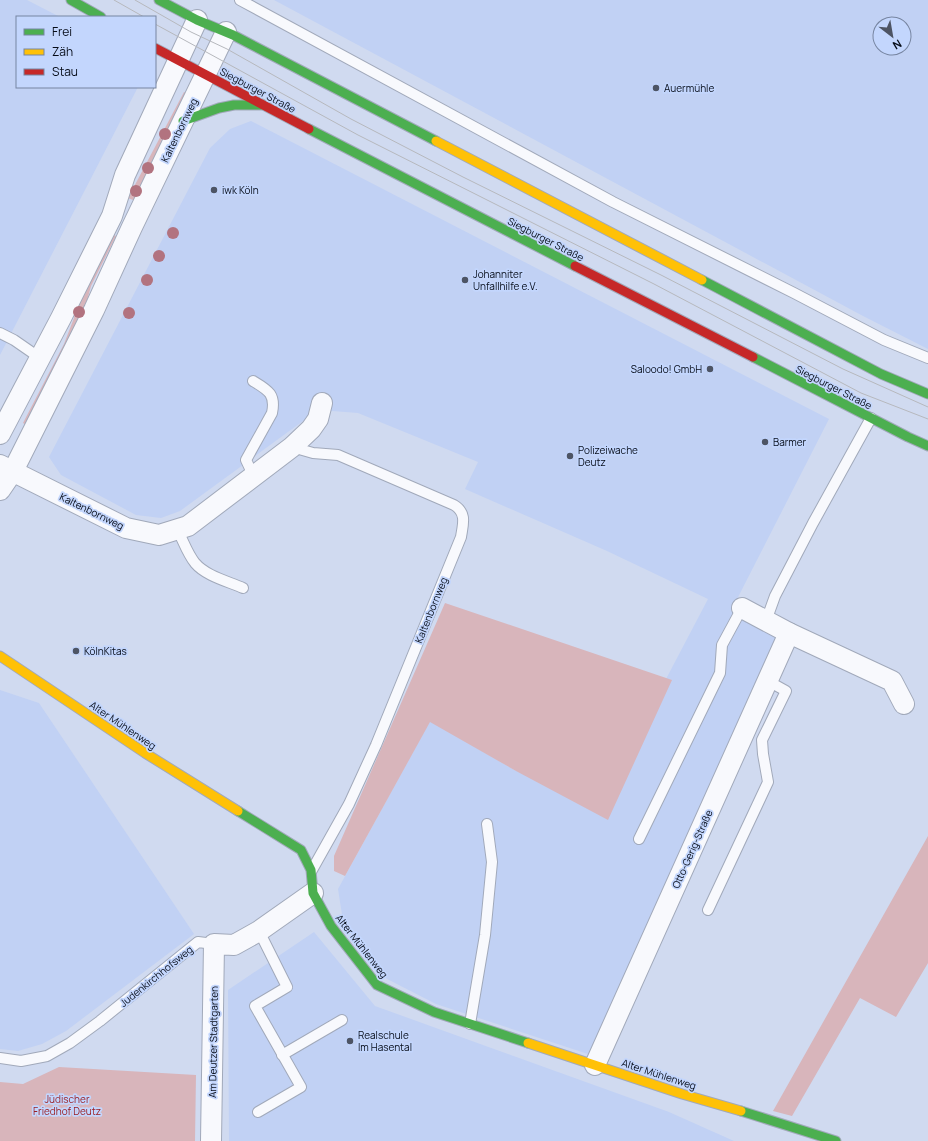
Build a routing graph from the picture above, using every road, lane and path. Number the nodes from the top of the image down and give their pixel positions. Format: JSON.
{"nodes":[{"id":1,"x":71,"y":0,"type":"edge"},
{"id":2,"x":159,"y":0,"type":"edge"},
{"id":3,"x":240,"y":0,"type":"edge"},
{"id":4,"x":99,"y":16,"type":"edge"},
{"id":5,"x":197,"y":20,"type":"junction"},
{"id":6,"x":226,"y":32,"type":"junction"},
{"id":7,"x":156,"y":49,"type":"edge"},
{"id":8,"x":177,"y":61,"type":"junction"},
{"id":9,"x":206,"y":75,"type":"junction"},
{"id":10,"x":262,"y":105,"type":"junction"},
{"id":11,"x":183,"y":121,"type":"junction"},
{"id":12,"x":112,"y":216,"type":"junction"},
{"id":13,"x":132,"y":227,"type":"junction"},
{"id":14,"x":0,"y":333,"type":"edge"},
{"id":15,"x":40,"y":358,"type":"junction"},
{"id":16,"x":928,"y":358,"type":"edge"},
{"id":17,"x":253,"y":381,"type":"dead end"},
{"id":18,"x":928,"y":394,"type":"edge"},
{"id":19,"x":322,"y":403,"type":"dead end"},
{"id":20,"x":5,"y":411,"type":"edge"},
{"id":21,"x":870,"y":418,"type":"junction"},
{"id":22,"x":0,"y":434,"type":"edge"},
{"id":23,"x":928,"y":446,"type":"edge"},
{"id":24,"x":292,"y":447,"type":"junction"},
{"id":25,"x":7,"y":468,"type":"edge"},
{"id":26,"x":254,"y":477,"type":"junction"},
{"id":27,"x":0,"y":490,"type":"edge"},
{"id":28,"x":177,"y":529,"type":"junction"},
{"id":29,"x":243,"y":588,"type":"dead end"},
{"id":30,"x":742,"y":608,"type":"joint"},
{"id":31,"x":766,"y":621,"type":"junction"},
{"id":32,"x":790,"y":633,"type":"junction"},
{"id":33,"x":0,"y":656,"type":"edge"},
{"id":34,"x":768,"y":681,"type":"junction"},
{"id":35,"x":904,"y":704,"type":"dead end"},
{"id":36,"x":487,"y":824,"type":"dead end"},
{"id":37,"x":639,"y":839,"type":"dead end"},
{"id":38,"x":312,"y":870,"type":"junction"},
{"id":39,"x":313,"y":893,"type":"junction"},
{"id":40,"x":708,"y":910,"type":"dead end"},
{"id":41,"x":259,"y":931,"type":"junction"},
{"id":42,"x":214,"y":944,"type":"junction"},
{"id":43,"x":342,"y":1020,"type":"dead end"},
{"id":44,"x":470,"y":1024,"type":"junction"},
{"id":45,"x":282,"y":1055,"type":"junction"},
{"id":46,"x":0,"y":1058,"type":"edge"},
{"id":47,"x":595,"y":1065,"type":"junction"},
{"id":48,"x":258,"y":1112,"type":"dead end"},
{"id":49,"x":211,"y":1141,"type":"edge"},
{"id":50,"x":836,"y":1141,"type":"edge"}],
"edges":[{"from":1,"to":4,"type":"main road"},
{"from":2,"to":5,"type":"main road"},
{"from":3,"to":16,"type":"lane"},
{"from":5,"to":6,"type":"main road"},
{"from":5,"to":8,"type":"street"},
{"from":6,"to":9,"type":"street","name":"Kaltenbornweg"},
{"from":6,"to":18,"type":"main road"},
{"from":7,"to":8,"type":"main road","name":"Siegburger Straße"},
{"from":8,"to":9,"type":"main road","name":"Siegburger Straße"},
{"from":8,"to":12,"type":"street"},
{"from":9,"to":10,"type":"main road","name":"Siegburger Straße"},
{"from":9,"to":11,"type":"street","name":"Kaltenbornweg"},
{"from":10,"to":11,"type":"main road"},
{"from":10,"to":21,"type":"main road","name":"Siegburger Straße"},
{"from":11,"to":13,"type":"street","name":"Kaltenbornweg"},
{"from":12,"to":13,"type":"street"},
{"from":12,"to":15,"type":"street"},
{"from":13,"to":25,"type":"street","name":"Kaltenbornweg"},
{"from":14,"to":15,"type":"lane"},
{"from":15,"to":20,"type":"street"},
{"from":17,"to":26,"type":"lane"},
{"from":19,"to":24,"type":"street","name":"Kaltenbornweg"},
{"from":20,"to":22,"type":"street"},
{"from":21,"to":23,"type":"main road","name":"Siegburger Straße"},
{"from":21,"to":31,"type":"lane"},
{"from":24,"to":26,"type":"street","name":"Kaltenbornweg"},
{"from":24,"to":38,"type":"lane","name":"Kaltenbornweg"},
{"from":25,"to":27,"type":"street","name":"Kaltenbornweg"},
{"from":25,"to":28,"type":"street","name":"Kaltenbornweg"},
{"from":26,"to":28,"type":"street","name":"Kaltenbornweg"},
{"from":28,"to":29,"type":"lane"},
{"from":30,"to":31,"type":"street"},
{"from":30,"to":37,"type":"lane"},
{"from":31,"to":32,"type":"street"},
{"from":32,"to":34,"type":"street","name":"Otto-Gerig-Straße"},
{"from":32,"to":35,"type":"street"},
{"from":33,"to":38,"type":"main road","name":"Alter Mühlenweg"},
{"from":34,"to":40,"type":"lane"},
{"from":34,"to":47,"type":"street","name":"Otto-Gerig-Straße"},
{"from":36,"to":44,"type":"lane"},
{"from":38,"to":39,"type":"main road","name":"Alter Mühlenweg"},
{"from":39,"to":41,"type":"street","name":"Judenkirchhofsweg"},
{"from":39,"to":44,"type":"main road","name":"Alter Mühlenweg"},
{"from":41,"to":42,"type":"street","name":"Judenkirchhofsweg"},
{"from":41,"to":45,"type":"lane"},
{"from":42,"to":46,"type":"lane","name":"Judenkirchhofsweg"},
{"from":42,"to":49,"type":"street","name":"Am Deutzer Stadtgarten"},
{"from":43,"to":45,"type":"lane"},
{"from":44,"to":47,"type":"main road","name":"Alter Mühlenweg"},
{"from":45,"to":48,"type":"lane"},
{"from":47,"to":50,"type":"main road","name":"Alter Mühlenweg"}]}
